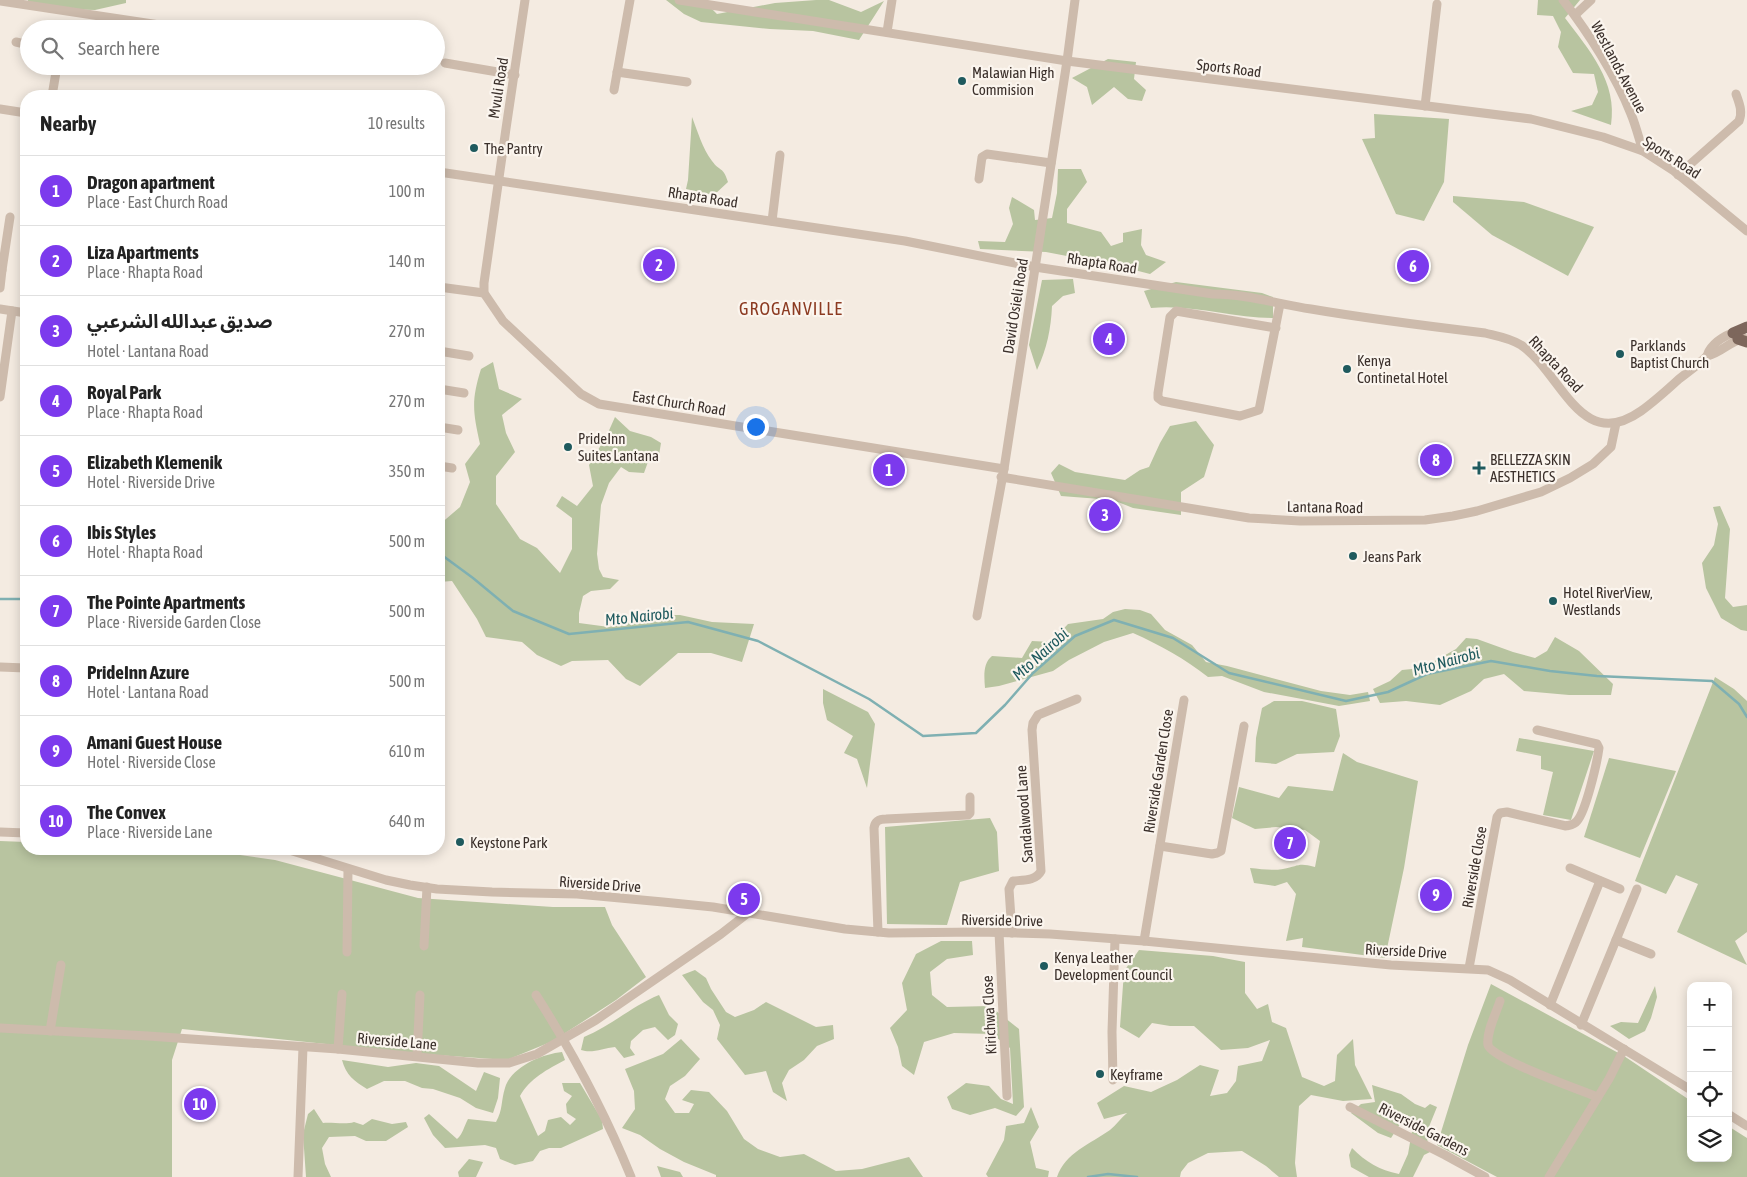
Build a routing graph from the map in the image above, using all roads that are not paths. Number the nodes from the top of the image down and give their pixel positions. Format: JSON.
{"nodes":[{"id":1,"x":525,"y":0,"type":"edge"},
{"id":2,"x":630,"y":0,"type":"edge"},
{"id":3,"x":679,"y":0,"type":"edge"},
{"id":4,"x":892,"y":0,"type":"edge"},
{"id":5,"x":1075,"y":0,"type":"edge"},
{"id":6,"x":1563,"y":0,"type":"edge"},
{"id":7,"x":1591,"y":0,"type":"edge"},
{"id":8,"x":0,"y":1,"type":"edge"},
{"id":9,"x":1437,"y":4,"type":"dead end"},
{"id":10,"x":1575,"y":15,"type":"junction"},
{"id":11,"x":126,"y":20,"type":"edge"},
{"id":12,"x":887,"y":32,"type":"junction"},
{"id":13,"x":16,"y":42,"type":"dead end"},
{"id":14,"x":20,"y":43,"type":"edge"},
{"id":15,"x":1067,"y":61,"type":"junction"},
{"id":16,"x":445,"y":63,"type":"dead end"},
{"id":17,"x":617,"y":72,"type":"junction"},
{"id":18,"x":56,"y":75,"type":"edge"},
{"id":19,"x":515,"y":75,"type":"junction"},
{"id":20,"x":687,"y":82,"type":"dead end"},
{"id":21,"x":53,"y":90,"type":"edge"},
{"id":22,"x":614,"y":90,"type":"dead end"},
{"id":23,"x":1736,"y":94,"type":"dead end"},
{"id":24,"x":1425,"y":106,"type":"junction"},
{"id":25,"x":0,"y":108,"type":"edge"},
{"id":26,"x":20,"y":112,"type":"edge"},
{"id":27,"x":1643,"y":151,"type":"junction"},
{"id":28,"x":780,"y":155,"type":"dead end"},
{"id":29,"x":1051,"y":163,"type":"junction"},
{"id":30,"x":445,"y":173,"type":"edge"},
{"id":31,"x":1678,"y":175,"type":"junction"},
{"id":32,"x":980,"y":179,"type":"dead end"},
{"id":33,"x":498,"y":180,"type":"junction"},
{"id":34,"x":10,"y":217,"type":"dead end"},
{"id":35,"x":772,"y":221,"type":"junction"},
{"id":36,"x":1747,"y":231,"type":"edge"},
{"id":37,"x":1035,"y":267,"type":"junction"},
{"id":38,"x":1,"y":270,"type":"edge"},
{"id":39,"x":0,"y":288,"type":"edge"},
{"id":40,"x":445,"y":288,"type":"edge"},
{"id":41,"x":484,"y":293,"type":"junction"},
{"id":42,"x":1280,"y":304,"type":"junction"},
{"id":43,"x":0,"y":308,"type":"edge"},
{"id":44,"x":12,"y":311,"type":"junction"},
{"id":45,"x":20,"y":312,"type":"edge"},
{"id":46,"x":1276,"y":328,"type":"junction"},
{"id":47,"x":1747,"y":329,"type":"edge"},
{"id":48,"x":1741,"y":338,"type":"edge"},
{"id":49,"x":445,"y":352,"type":"edge"},
{"id":50,"x":469,"y":356,"type":"dead end"},
{"id":51,"x":445,"y":390,"type":"edge"},
{"id":52,"x":464,"y":393,"type":"dead end"},
{"id":53,"x":0,"y":397,"type":"edge"},
{"id":54,"x":1616,"y":423,"type":"junction"},
{"id":55,"x":445,"y":428,"type":"edge"},
{"id":56,"x":458,"y":430,"type":"dead end"},
{"id":57,"x":445,"y":467,"type":"edge"},
{"id":58,"x":452,"y":468,"type":"dead end"},
{"id":59,"x":1002,"y":473,"type":"junction"},
{"id":60,"x":977,"y":616,"type":"dead end"},
{"id":61,"x":0,"y":667,"type":"edge"},
{"id":62,"x":20,"y":668,"type":"edge"},
{"id":63,"x":1077,"y":699,"type":"dead end"},
{"id":64,"x":1184,"y":700,"type":"dead end"},
{"id":65,"x":1244,"y":726,"type":"dead end"},
{"id":66,"x":1538,"y":730,"type":"dead end"},
{"id":67,"x":970,"y":797,"type":"dead end"},
{"id":68,"x":0,"y":832,"type":"edge"},
{"id":69,"x":20,"y":834,"type":"edge"},
{"id":70,"x":1160,"y":846,"type":"junction"},
{"id":71,"x":305,"y":855,"type":"edge"},
{"id":72,"x":1570,"y":868,"type":"dead end"},
{"id":73,"x":348,"y":869,"type":"junction"},
{"id":74,"x":1600,"y":881,"type":"junction"},
{"id":75,"x":427,"y":888,"type":"junction"},
{"id":76,"x":1620,"y":889,"type":"dead end"},
{"id":77,"x":1637,"y":889,"type":"dead end"},
{"id":78,"x":748,"y":913,"type":"junction"},
{"id":79,"x":878,"y":932,"type":"junction"},
{"id":80,"x":999,"y":932,"type":"junction"},
{"id":81,"x":1012,"y":932,"type":"junction"},
{"id":82,"x":1115,"y":939,"type":"junction"},
{"id":83,"x":1616,"y":940,"type":"junction"},
{"id":84,"x":1144,"y":941,"type":"junction"},
{"id":85,"x":424,"y":946,"type":"dead end"},
{"id":86,"x":347,"y":952,"type":"dead end"},
{"id":87,"x":1651,"y":954,"type":"dead end"},
{"id":88,"x":61,"y":965,"type":"dead end"},
{"id":89,"x":1470,"y":968,"type":"junction"},
{"id":90,"x":342,"y":994,"type":"dead end"},
{"id":91,"x":420,"y":995,"type":"dead end"},
{"id":92,"x":536,"y":995,"type":"dead end"},
{"id":93,"x":1500,"y":1001,"type":"dead end"},
{"id":94,"x":1550,"y":1005,"type":"junction"},
{"id":95,"x":1581,"y":1025,"type":"junction"},
{"id":96,"x":0,"y":1028,"type":"edge"},
{"id":97,"x":50,"y":1031,"type":"junction"},
{"id":98,"x":564,"y":1039,"type":"junction"},
{"id":99,"x":303,"y":1047,"type":"junction"},
{"id":100,"x":338,"y":1049,"type":"junction"},
{"id":101,"x":1624,"y":1049,"type":"junction"},
{"id":102,"x":417,"y":1056,"type":"junction"},
{"id":103,"x":1113,"y":1080,"type":"dead end"},
{"id":104,"x":1687,"y":1088,"type":"edge"},
{"id":105,"x":1007,"y":1096,"type":"dead end"},
{"id":106,"x":1598,"y":1097,"type":"junction"},
{"id":107,"x":1350,"y":1107,"type":"dead end"},
{"id":108,"x":1732,"y":1117,"type":"edge"},
{"id":109,"x":1747,"y":1126,"type":"edge"},
{"id":110,"x":298,"y":1177,"type":"edge"},
{"id":111,"x":631,"y":1177,"type":"edge"},
{"id":112,"x":1485,"y":1177,"type":"edge"},
{"id":113,"x":1549,"y":1177,"type":"edge"}],
"edges":[{"from":1,"to":19,"type":"street","name":"Mvuli Road"},
{"from":2,"to":17,"type":"street"},
{"from":3,"to":12,"type":"street","name":"Sports Road"},
{"from":4,"to":12,"type":"street"},
{"from":5,"to":15,"type":"street","name":"David Osieli Road"},
{"from":6,"to":10,"type":"street","name":"Westlands Avenue"},
{"from":7,"to":10,"type":"street"},
{"from":8,"to":11,"type":"street"},
{"from":9,"to":24,"type":"street"},
{"from":10,"to":27,"type":"street","name":"Westlands Avenue"},
{"from":12,"to":15,"type":"street","name":"Sports Road"},
{"from":13,"to":14,"type":"street"},
{"from":15,"to":24,"type":"street","name":"Sports Road"},
{"from":15,"to":29,"type":"street","name":"David Osieli Road"},
{"from":16,"to":19,"type":"street"},
{"from":17,"to":20,"type":"street"},
{"from":17,"to":22,"type":"street"},
{"from":18,"to":21,"type":"street"},
{"from":19,"to":33,"type":"street","name":"Mvuli Road"},
{"from":23,"to":31,"type":"street"},
{"from":24,"to":27,"type":"street","name":"Sports Road"},
{"from":25,"to":26,"type":"street"},
{"from":27,"to":31,"type":"street","name":"Sports Road"},
{"from":28,"to":35,"type":"street"},
{"from":29,"to":32,"type":"street"},
{"from":29,"to":37,"type":"street","name":"David Osieli Road"},
{"from":30,"to":33,"type":"street","name":"Rhapta Road"},
{"from":31,"to":36,"type":"street","name":"Sports Road"},
{"from":33,"to":35,"type":"street","name":"Rhapta Road"},
{"from":33,"to":41,"type":"street"},
{"from":34,"to":38,"type":"street"},
{"from":35,"to":37,"type":"street","name":"Rhapta Road"},
{"from":37,"to":42,"type":"street","name":"Rhapta Road"},
{"from":37,"to":59,"type":"street","name":"David Osieli Road"},
{"from":38,"to":39,"type":"street"},
{"from":40,"to":41,"type":"street"},
{"from":41,"to":59,"type":"street","name":"East Church Road"},
{"from":42,"to":46,"type":"street"},
{"from":42,"to":54,"type":"street","name":"Rhapta Road"},
{"from":43,"to":44,"type":"street"},
{"from":44,"to":45,"type":"street"},
{"from":44,"to":53,"type":"street"},
{"from":46,"to":46,"type":"street"},
{"from":47,"to":48,"type":"main road"},
{"from":48,"to":54,"type":"street"},
{"from":49,"to":50,"type":"street"},
{"from":51,"to":52,"type":"street"},
{"from":54,"to":59,"type":"street","name":"Lantana Road"},
{"from":55,"to":56,"type":"street"},
{"from":57,"to":58,"type":"street"},
{"from":59,"to":60,"type":"street","name":"David Osieli Road"},
{"from":61,"to":62,"type":"street"},
{"from":63,"to":81,"type":"street","name":"Sandalwood Lane"},
{"from":64,"to":70,"type":"street","name":"Riverside Garden Close"},
{"from":65,"to":70,"type":"street","name":"Riverside Garden Close"},
{"from":66,"to":89,"type":"street","name":"Riverside Close"},
{"from":67,"to":79,"type":"street"},
{"from":68,"to":69,"type":"street"},
{"from":70,"to":84,"type":"street","name":"Riverside Garden Close"},
{"from":71,"to":73,"type":"street","name":"Riverside Drive"},
{"from":72,"to":74,"type":"street"},
{"from":73,"to":75,"type":"street","name":"Riverside Drive"},
{"from":73,"to":86,"type":"street"},
{"from":74,"to":76,"type":"street"},
{"from":74,"to":94,"type":"street"},
{"from":75,"to":78,"type":"street","name":"Riverside Drive"},
{"from":75,"to":85,"type":"street"},
{"from":77,"to":83,"type":"street"},
{"from":78,"to":79,"type":"street","name":"Riverside Drive"},
{"from":78,"to":98,"type":"street","name":"Riverside Lane"},
{"from":79,"to":80,"type":"street","name":"Riverside Drive"},
{"from":80,"to":81,"type":"street","name":"Riverside Drive"},
{"from":80,"to":105,"type":"street","name":"Kirichwa Close"},
{"from":81,"to":82,"type":"street","name":"Riverside Drive"},
{"from":82,"to":84,"type":"street","name":"Riverside Drive"},
{"from":82,"to":103,"type":"street"},
{"from":83,"to":87,"type":"street"},
{"from":83,"to":95,"type":"street"},
{"from":84,"to":89,"type":"street","name":"Riverside Drive"},
{"from":88,"to":97,"type":"street"},
{"from":89,"to":94,"type":"street","name":"Riverside Drive"},
{"from":90,"to":100,"type":"street"},
{"from":91,"to":102,"type":"street"},
{"from":92,"to":98,"type":"street"},
{"from":93,"to":106,"type":"street"},
{"from":94,"to":95,"type":"street","name":"Riverside Drive"},
{"from":95,"to":101,"type":"street","name":"Riverside Drive"},
{"from":96,"to":97,"type":"street","name":"Riverside Lane"},
{"from":97,"to":99,"type":"street","name":"Riverside Lane"},
{"from":98,"to":102,"type":"street","name":"Riverside Lane"},
{"from":98,"to":111,"type":"street"},
{"from":99,"to":100,"type":"street","name":"Riverside Lane"},
{"from":99,"to":110,"type":"street"},
{"from":100,"to":102,"type":"street","name":"Riverside Lane"},
{"from":101,"to":104,"type":"street","name":"Riverside Drive"},
{"from":101,"to":106,"type":"street"},
{"from":106,"to":113,"type":"street"},
{"from":107,"to":112,"type":"street","name":"Riverside Gardens"},
{"from":108,"to":109,"type":"street"}]}
